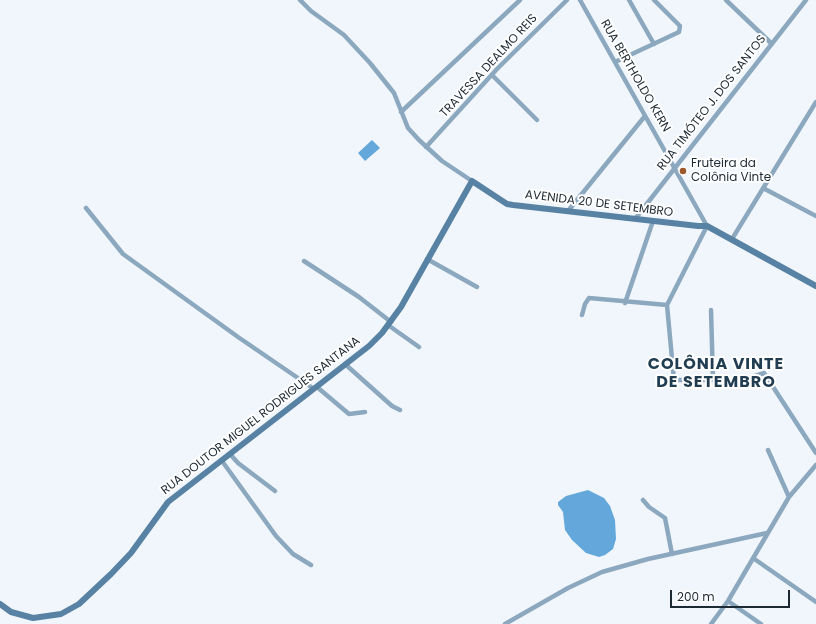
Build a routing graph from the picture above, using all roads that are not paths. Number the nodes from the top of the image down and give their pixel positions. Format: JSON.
{"nodes":[{"id":1,"x":300,"y":0,"type":"edge"},
{"id":2,"x":520,"y":0,"type":"edge"},
{"id":3,"x":567,"y":0,"type":"edge"},
{"id":4,"x":580,"y":0,"type":"edge"},
{"id":5,"x":630,"y":0,"type":"edge"},
{"id":6,"x":654,"y":0,"type":"edge"},
{"id":7,"x":726,"y":0,"type":"edge"},
{"id":8,"x":806,"y":0,"type":"edge"},
{"id":9,"x":654,"y":44,"type":"junction"},
{"id":10,"x":772,"y":44,"type":"junction"},
{"id":11,"x":615,"y":62,"type":"junction"},
{"id":12,"x":492,"y":75,"type":"junction"},
{"id":13,"x":816,"y":102,"type":"edge"},
{"id":14,"x":401,"y":112,"type":"junction"},
{"id":15,"x":645,"y":116,"type":"junction"},
{"id":16,"x":537,"y":120,"type":"dead end"},
{"id":17,"x":426,"y":147,"type":"junction"},
{"id":18,"x":675,"y":167,"type":"junction"},
{"id":19,"x":472,"y":181,"type":"junction"},
{"id":20,"x":763,"y":188,"type":"junction"},
{"id":21,"x":86,"y":208,"type":"dead end"},
{"id":22,"x":568,"y":211,"type":"junction"},
{"id":23,"x":816,"y":216,"type":"edge"},
{"id":24,"x":635,"y":219,"type":"junction"},
{"id":25,"x":653,"y":221,"type":"junction"},
{"id":26,"x":707,"y":226,"type":"junction"},
{"id":27,"x":732,"y":239,"type":"junction"},
{"id":28,"x":427,"y":260,"type":"junction"},
{"id":29,"x":304,"y":261,"type":"dead end"},
{"id":30,"x":816,"y":286,"type":"edge"},
{"id":31,"x":476,"y":287,"type":"dead end"},
{"id":32,"x":625,"y":303,"type":"junction"},
{"id":33,"x":667,"y":305,"type":"junction"},
{"id":34,"x":710,"y":310,"type":"dead end"},
{"id":35,"x":582,"y":315,"type":"dead end"},
{"id":36,"x":390,"y":323,"type":"junction"},
{"id":37,"x":419,"y":347,"type":"dead end"},
{"id":38,"x":345,"y":364,"type":"junction"},
{"id":39,"x":713,"y":380,"type":"junction"},
{"id":40,"x":316,"y":388,"type":"junction"},
{"id":41,"x":400,"y":410,"type":"dead end"},
{"id":42,"x":365,"y":412,"type":"dead end"},
{"id":43,"x":768,"y":450,"type":"dead end"},
{"id":44,"x":816,"y":453,"type":"edge"},
{"id":45,"x":230,"y":454,"type":"junction"},
{"id":46,"x":222,"y":461,"type":"junction"},
{"id":47,"x":816,"y":464,"type":"edge"},
{"id":48,"x":275,"y":491,"type":"dead end"},
{"id":49,"x":788,"y":497,"type":"junction"},
{"id":50,"x":643,"y":500,"type":"dead end"},
{"id":51,"x":767,"y":533,"type":"junction"},
{"id":52,"x":672,"y":554,"type":"junction"},
{"id":53,"x":753,"y":558,"type":"junction"},
{"id":54,"x":311,"y":565,"type":"dead end"},
{"id":55,"x":728,"y":602,"type":"junction"},
{"id":56,"x":816,"y":602,"type":"edge"},
{"id":57,"x":0,"y":604,"type":"edge"},
{"id":58,"x":505,"y":624,"type":"edge"},
{"id":59,"x":711,"y":624,"type":"edge"},
{"id":60,"x":761,"y":624,"type":"edge"}],
"edges":[{"from":1,"to":14,"type":"street","name":"AVENIDA 20 DE SETEMBRO"},
{"from":2,"to":14,"type":"street"},
{"from":3,"to":12,"type":"street","name":"TRAVESSA DEALMO REIS"},
{"from":4,"to":11,"type":"street","name":"RUA BERTHOLDO KERN"},
{"from":5,"to":9,"type":"street"},
{"from":6,"to":9,"type":"street"},
{"from":7,"to":10,"type":"street"},
{"from":8,"to":10,"type":"street","name":"RUA TIMÓTEO J. DOS SANTOS"},
{"from":9,"to":11,"type":"street"},
{"from":10,"to":18,"type":"street","name":"RUA TIMÓTEO J. DOS SANTOS"},
{"from":11,"to":15,"type":"street","name":"RUA BERTHOLDO KERN"},
{"from":12,"to":16,"type":"street"},
{"from":12,"to":17,"type":"street","name":"TRAVESSA DEALMO REIS"},
{"from":13,"to":20,"type":"street"},
{"from":14,"to":17,"type":"street","name":"AVENIDA 20 DE SETEMBRO"},
{"from":15,"to":18,"type":"street","name":"RUA BERTHOLDO KERN"},
{"from":15,"to":22,"type":"street"},
{"from":17,"to":19,"type":"street","name":"AVENIDA 20 DE SETEMBRO"},
{"from":18,"to":24,"type":"street","name":"RUA TIMÓTEO J. DOS SANTOS"},
{"from":18,"to":26,"type":"street","name":"RUA BERTHOLDO KERN"},
{"from":19,"to":22,"type":"street","name":"AVENIDA 20 DE SETEMBRO"},
{"from":19,"to":28,"type":"street","name":"RUA DOUTOR MIGUEL RODRIGUES SANTANA"},
{"from":20,"to":23,"type":"street"},
{"from":20,"to":27,"type":"street"},
{"from":21,"to":40,"type":"street"},
{"from":22,"to":24,"type":"street","name":"AVENIDA 20 DE SETEMBRO"},
{"from":24,"to":25,"type":"street","name":"AVENIDA 20 DE SETEMBRO"},
{"from":25,"to":26,"type":"street","name":"AVENIDA 20 DE SETEMBRO"},
{"from":25,"to":32,"type":"street"},
{"from":26,"to":27,"type":"street","name":"AVENIDA 20 DE SETEMBRO"},
{"from":26,"to":33,"type":"street"},
{"from":27,"to":30,"type":"street","name":"AVENIDA 20 DE SETEMBRO"},
{"from":28,"to":31,"type":"street"},
{"from":28,"to":36,"type":"street","name":"RUA DOUTOR MIGUEL RODRIGUES SANTANA"},
{"from":29,"to":36,"type":"street"},
{"from":32,"to":33,"type":"street"},
{"from":32,"to":35,"type":"street"},
{"from":33,"to":39,"type":"street"},
{"from":34,"to":39,"type":"street"},
{"from":36,"to":37,"type":"street"},
{"from":36,"to":38,"type":"street","name":"RUA DOUTOR MIGUEL RODRIGUES SANTANA"},
{"from":38,"to":40,"type":"street","name":"RUA DOUTOR MIGUEL RODRIGUES SANTANA"},
{"from":38,"to":41,"type":"street"},
{"from":39,"to":44,"type":"street"},
{"from":40,"to":42,"type":"street"},
{"from":40,"to":45,"type":"street","name":"RUA DOUTOR MIGUEL RODRIGUES SANTANA"},
{"from":43,"to":49,"type":"street"},
{"from":45,"to":46,"type":"street","name":"RUA DOUTOR MIGUEL RODRIGUES SANTANA"},
{"from":45,"to":48,"type":"street"},
{"from":46,"to":54,"type":"street"},
{"from":46,"to":57,"type":"street","name":"RUA DOUTOR MIGUEL RODRIGUES SANTANA"},
{"from":47,"to":49,"type":"street"},
{"from":49,"to":51,"type":"street"},
{"from":50,"to":52,"type":"street"},
{"from":51,"to":52,"type":"street"},
{"from":51,"to":53,"type":"street"},
{"from":52,"to":58,"type":"street"},
{"from":53,"to":55,"type":"street"},
{"from":53,"to":56,"type":"street"},
{"from":55,"to":59,"type":"street"},
{"from":55,"to":60,"type":"street"}]}
